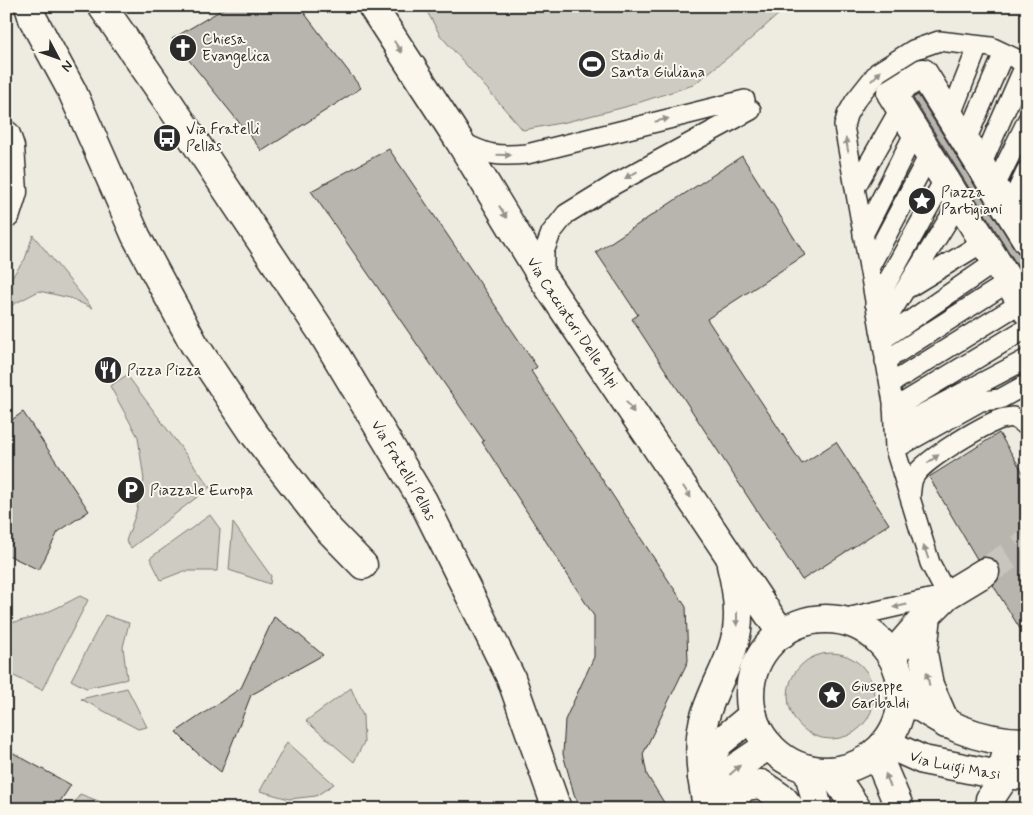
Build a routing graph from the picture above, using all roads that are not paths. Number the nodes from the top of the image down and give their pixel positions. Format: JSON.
{"nodes":[{"id":1,"x":29,"y":6,"type":"edge"},
{"id":2,"x":102,"y":6,"type":"edge"},
{"id":3,"x":372,"y":6,"type":"edge"},
{"id":4,"x":978,"y":46,"type":"junction"},
{"id":5,"x":1004,"y":53,"type":"junction"},
{"id":6,"x":1026,"y":64,"type":"edge"},
{"id":7,"x":952,"y":112,"type":"dead end"},
{"id":8,"x":897,"y":114,"type":"dead end"},
{"id":9,"x":1027,"y":121,"type":"edge"},
{"id":10,"x":914,"y":134,"type":"dead end"},
{"id":11,"x":6,"y":135,"type":"edge"},
{"id":12,"x":967,"y":138,"type":"dead end"},
{"id":13,"x":459,"y":140,"type":"junction"},
{"id":14,"x":928,"y":157,"type":"dead end"},
{"id":15,"x":983,"y":161,"type":"dead end"},
{"id":16,"x":1027,"y":170,"type":"edge"},
{"id":17,"x":944,"y":180,"type":"dead end"},
{"id":18,"x":995,"y":186,"type":"dead end"},
{"id":19,"x":855,"y":188,"type":"junction"},
{"id":20,"x":958,"y":204,"type":"dead end"},
{"id":21,"x":1009,"y":208,"type":"dead end"},
{"id":22,"x":6,"y":214,"type":"edge"},
{"id":23,"x":1026,"y":232,"type":"edge"},
{"id":24,"x":863,"y":235,"type":"junction"},
{"id":25,"x":982,"y":243,"type":"dead end"},
{"id":26,"x":994,"y":263,"type":"dead end"},
{"id":27,"x":869,"y":268,"type":"junction"},
{"id":28,"x":544,"y":280,"type":"junction"},
{"id":29,"x":1007,"y":283,"type":"dead end"},
{"id":30,"x":905,"y":290,"type":"junction"},
{"id":31,"x":875,"y":304,"type":"junction"},
{"id":32,"x":1023,"y":308,"type":"edge"},
{"id":33,"x":1027,"y":328,"type":"edge"},
{"id":34,"x":881,"y":335,"type":"junction"},
{"id":35,"x":1027,"y":359,"type":"edge"},
{"id":36,"x":885,"y":361,"type":"junction"},
{"id":37,"x":890,"y":384,"type":"junction"},
{"id":38,"x":1027,"y":384,"type":"edge"},
{"id":39,"x":893,"y":409,"type":"junction"},
{"id":40,"x":1027,"y":426,"type":"edge"},
{"id":41,"x":894,"y":429,"type":"junction"},
{"id":42,"x":895,"y":449,"type":"junction"},
{"id":43,"x":910,"y":499,"type":"junction"},
{"id":44,"x":728,"y":554,"type":"junction"},
{"id":45,"x":363,"y":566,"type":"dead end"},
{"id":46,"x":985,"y":572,"type":"tunnel mouth"},
{"id":47,"x":947,"y":595,"type":"junction"},
{"id":48,"x":927,"y":614,"type":"junction"},
{"id":49,"x":838,"y":620,"type":"junction"},
{"id":50,"x":782,"y":634,"type":"junction"},
{"id":51,"x":733,"y":646,"type":"junction"},
{"id":52,"x":892,"y":655,"type":"junction"},
{"id":53,"x":902,"y":694,"type":"junction"},
{"id":54,"x":752,"y":703,"type":"junction"},
{"id":55,"x":946,"y":724,"type":"junction"},
{"id":56,"x":987,"y":738,"type":"junction"},
{"id":57,"x":1027,"y":742,"type":"edge"},
{"id":58,"x":769,"y":745,"type":"junction"},
{"id":59,"x":881,"y":747,"type":"junction"},
{"id":60,"x":819,"y":770,"type":"junction"},
{"id":61,"x":1019,"y":775,"type":"edge"},
{"id":62,"x":712,"y":799,"type":"edge"},
{"id":63,"x":787,"y":804,"type":"edge"},
{"id":64,"x":984,"y":804,"type":"edge"},
{"id":65,"x":557,"y":809,"type":"edge"},
{"id":66,"x":818,"y":809,"type":"edge"},
{"id":67,"x":857,"y":809,"type":"edge"},
{"id":68,"x":900,"y":809,"type":"edge"}],
"edges":[{"from":1,"to":45,"type":"street"},
{"from":2,"to":65,"type":"street","name":"Via Fratelli Pellas"},
{"from":3,"to":13,"type":"street","name":"Via Cacciatori Delle Alpi","one_way":true},
{"from":4,"to":5,"type":"lane"},
{"from":4,"to":7,"type":"lane"},
{"from":19,"to":4,"type":"lane","one_way":true},
{"from":5,"to":6,"type":"lane"},
{"from":5,"to":12,"type":"lane"},
{"from":6,"to":15,"type":"lane"},
{"from":8,"to":19,"type":"lane"},
{"from":9,"to":18,"type":"lane"},
{"from":10,"to":24,"type":"lane"},
{"from":11,"to":22,"type":"street"},
{"from":13,"to":28,"type":"street","name":"Via Cacciatori Delle Alpi","one_way":true},
{"from":13,"to":28,"type":"lane","one_way":true},
{"from":14,"to":27,"type":"lane"},
{"from":16,"to":21,"type":"lane"},
{"from":17,"to":31,"type":"lane"},
{"from":19,"to":24,"type":"lane"},
{"from":20,"to":30,"type":"lane"},
{"from":23,"to":32,"type":"street"},
{"from":24,"to":27,"type":"lane"},
{"from":25,"to":30,"type":"lane"},
{"from":26,"to":34,"type":"lane"},
{"from":27,"to":31,"type":"lane"},
{"from":28,"to":44,"type":"street","name":"Via Cacciatori Delle Alpi","one_way":true},
{"from":29,"to":36,"type":"lane"},
{"from":30,"to":34,"type":"lane"},
{"from":31,"to":34,"type":"lane"},
{"from":32,"to":37,"type":"lane"},
{"from":33,"to":39,"type":"lane"},
{"from":34,"to":36,"type":"lane"},
{"from":35,"to":41,"type":"lane"},
{"from":36,"to":37,"type":"lane"},
{"from":37,"to":39,"type":"lane"},
{"from":38,"to":42,"type":"lane"},
{"from":39,"to":41,"type":"lane"},
{"from":43,"to":40,"type":"lane","one_way":true},
{"from":41,"to":42,"type":"lane"},
{"from":42,"to":43,"type":"lane"},
{"from":47,"to":43,"type":"lane","one_way":true},
{"from":44,"to":50,"type":"street","name":"Via Cacciatori Delle Alpi"},
{"from":44,"to":51,"type":"street","one_way":true},
{"from":46,"to":47,"type":"street"},
{"from":47,"to":48,"type":"street"},
{"from":47,"to":49,"type":"lane","one_way":true},
{"from":48,"to":52,"type":"street"},
{"from":55,"to":48,"type":"street","one_way":true},
{"from":49,"to":50,"type":"street"},
{"from":49,"to":52,"type":"street"},
{"from":50,"to":54,"type":"street"},
{"from":51,"to":54,"type":"street"},
{"from":51,"to":62,"type":"street"},
{"from":52,"to":53,"type":"street"},
{"from":53,"to":55,"type":"street"},
{"from":53,"to":59,"type":"street"},
{"from":54,"to":58,"type":"street"},
{"from":54,"to":62,"type":"street"},
{"from":55,"to":56,"type":"street"},
{"from":56,"to":57,"type":"street"},
{"from":56,"to":61,"type":"street"},
{"from":58,"to":60,"type":"street"},
{"from":62,"to":58,"type":"street","one_way":true},
{"from":59,"to":60,"type":"street"},
{"from":59,"to":61,"type":"street","name":"Via Luigi Masi"},
{"from":68,"to":59,"type":"street","one_way":true},
{"from":60,"to":66,"type":"street"},
{"from":60,"to":67,"type":"street"},
{"from":61,"to":64,"type":"street"},
{"from":62,"to":63,"type":"street"}]}
